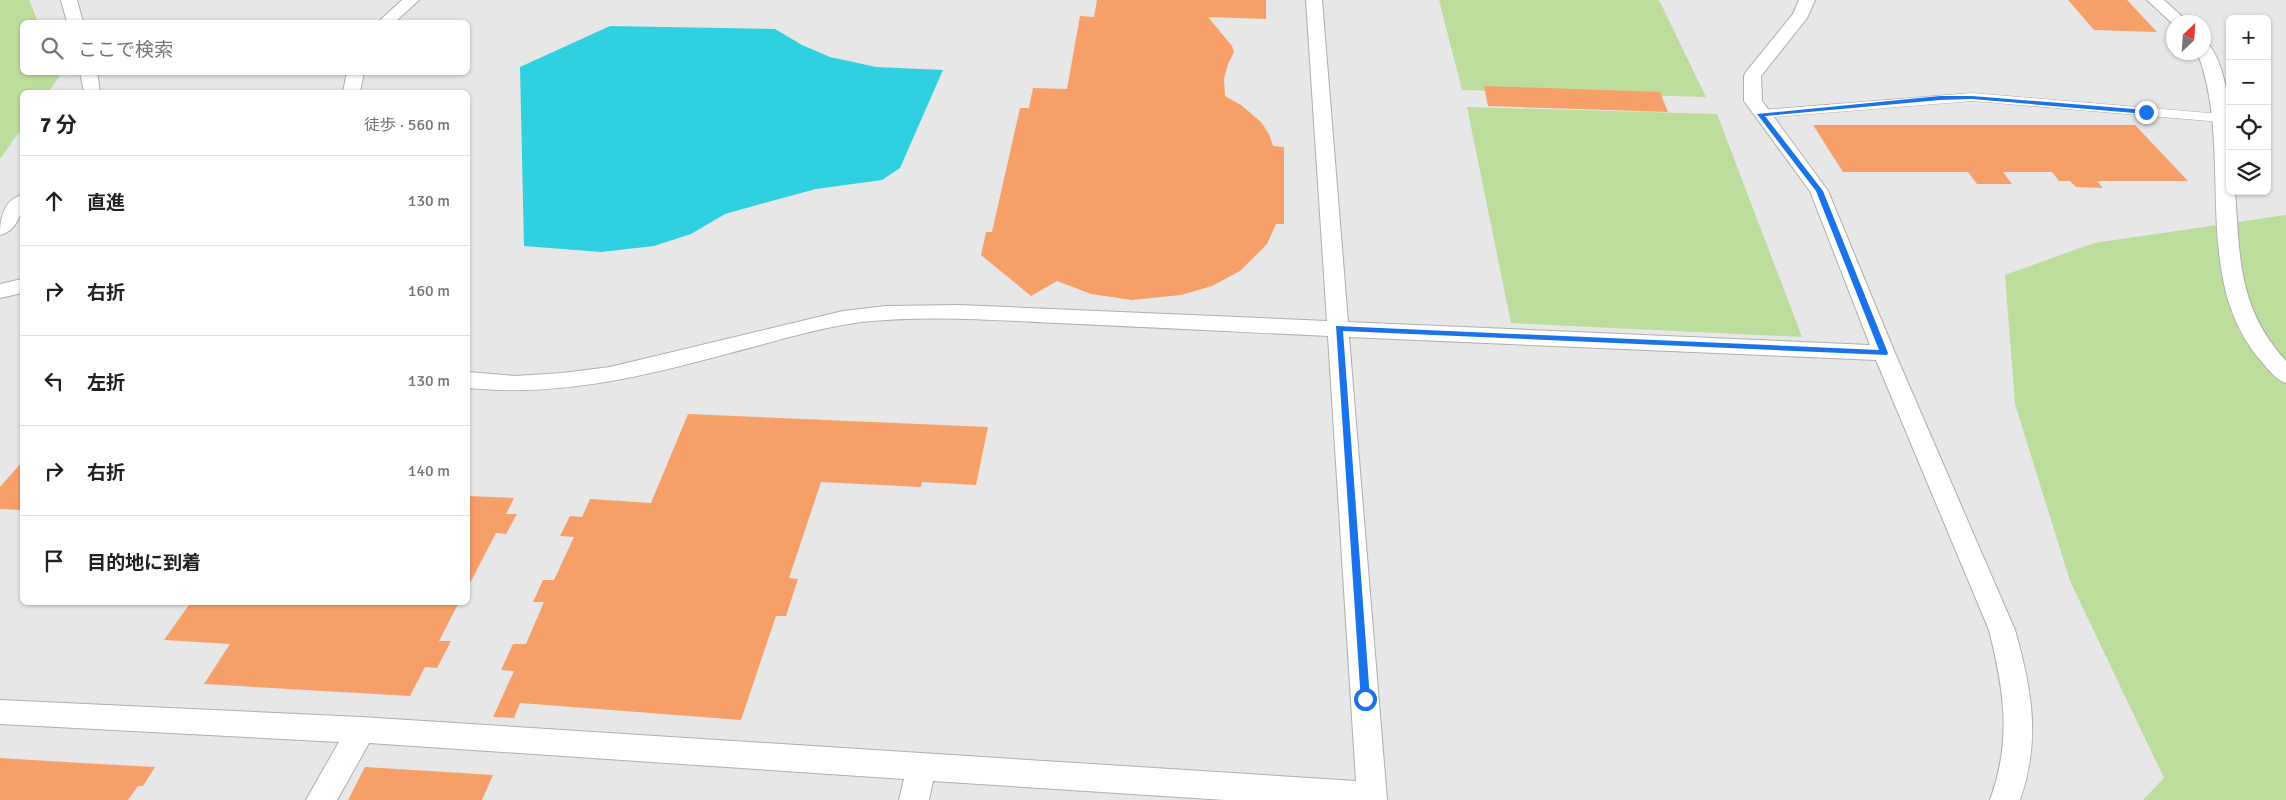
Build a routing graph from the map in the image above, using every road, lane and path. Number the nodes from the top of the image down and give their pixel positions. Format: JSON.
{"nodes":[{"id":1,"x":69,"y":0,"type":"edge"},
{"id":2,"x":411,"y":0,"type":"edge"},
{"id":3,"x":1314,"y":0,"type":"edge"},
{"id":4,"x":1807,"y":0,"type":"edge"},
{"id":5,"x":2155,"y":0,"type":"edge"},
{"id":6,"x":2172,"y":15,"type":"edge"},
{"id":7,"x":74,"y":20,"type":"edge"},
{"id":8,"x":388,"y":20,"type":"edge"},
{"id":9,"x":2209,"y":60,"type":"edge"},
{"id":10,"x":89,"y":75,"type":"edge"},
{"id":11,"x":355,"y":75,"type":"edge"},
{"id":12,"x":92,"y":90,"type":"edge"},
{"id":13,"x":352,"y":90,"type":"edge"},
{"id":14,"x":1761,"y":114,"type":"junction"},
{"id":15,"x":2220,"y":118,"type":"junction"},
{"id":16,"x":20,"y":203,"type":"edge"},
{"id":17,"x":0,"y":228,"type":"edge"},
{"id":18,"x":20,"y":286,"type":"edge"},
{"id":19,"x":0,"y":291,"type":"edge"},
{"id":20,"x":1339,"y":328,"type":"junction"},
{"id":21,"x":1884,"y":353,"type":"junction"},
{"id":22,"x":2286,"y":375,"type":"edge"},
{"id":23,"x":470,"y":380,"type":"edge"},
{"id":24,"x":0,"y":712,"type":"edge"},
{"id":25,"x":361,"y":730,"type":"junction"},
{"id":26,"x":921,"y":766,"type":"junction"},
{"id":27,"x":1372,"y":798,"type":"edge"},
{"id":28,"x":321,"y":800,"type":"edge"},
{"id":29,"x":914,"y":800,"type":"edge"},
{"id":30,"x":2005,"y":800,"type":"edge"}],
"edges":[{"from":1,"to":7,"type":"street"},
{"from":2,"to":8,"type":"street"},
{"from":3,"to":20,"type":"street"},
{"from":4,"to":14,"type":"street"},
{"from":5,"to":6,"type":"street"},
{"from":9,"to":15,"type":"street"},
{"from":10,"to":12,"type":"street"},
{"from":11,"to":13,"type":"street"},
{"from":14,"to":15,"type":"street"},
{"from":14,"to":21,"type":"street"},
{"from":15,"to":22,"type":"street"},
{"from":16,"to":17,"type":"street"},
{"from":18,"to":19,"type":"street"},
{"from":20,"to":21,"type":"street"},
{"from":20,"to":23,"type":"street"},
{"from":20,"to":27,"type":"street"},
{"from":21,"to":30,"type":"street"},
{"from":24,"to":25,"type":"street"},
{"from":25,"to":26,"type":"street"},
{"from":25,"to":28,"type":"street"},
{"from":26,"to":27,"type":"street"},
{"from":26,"to":29,"type":"street"}]}
